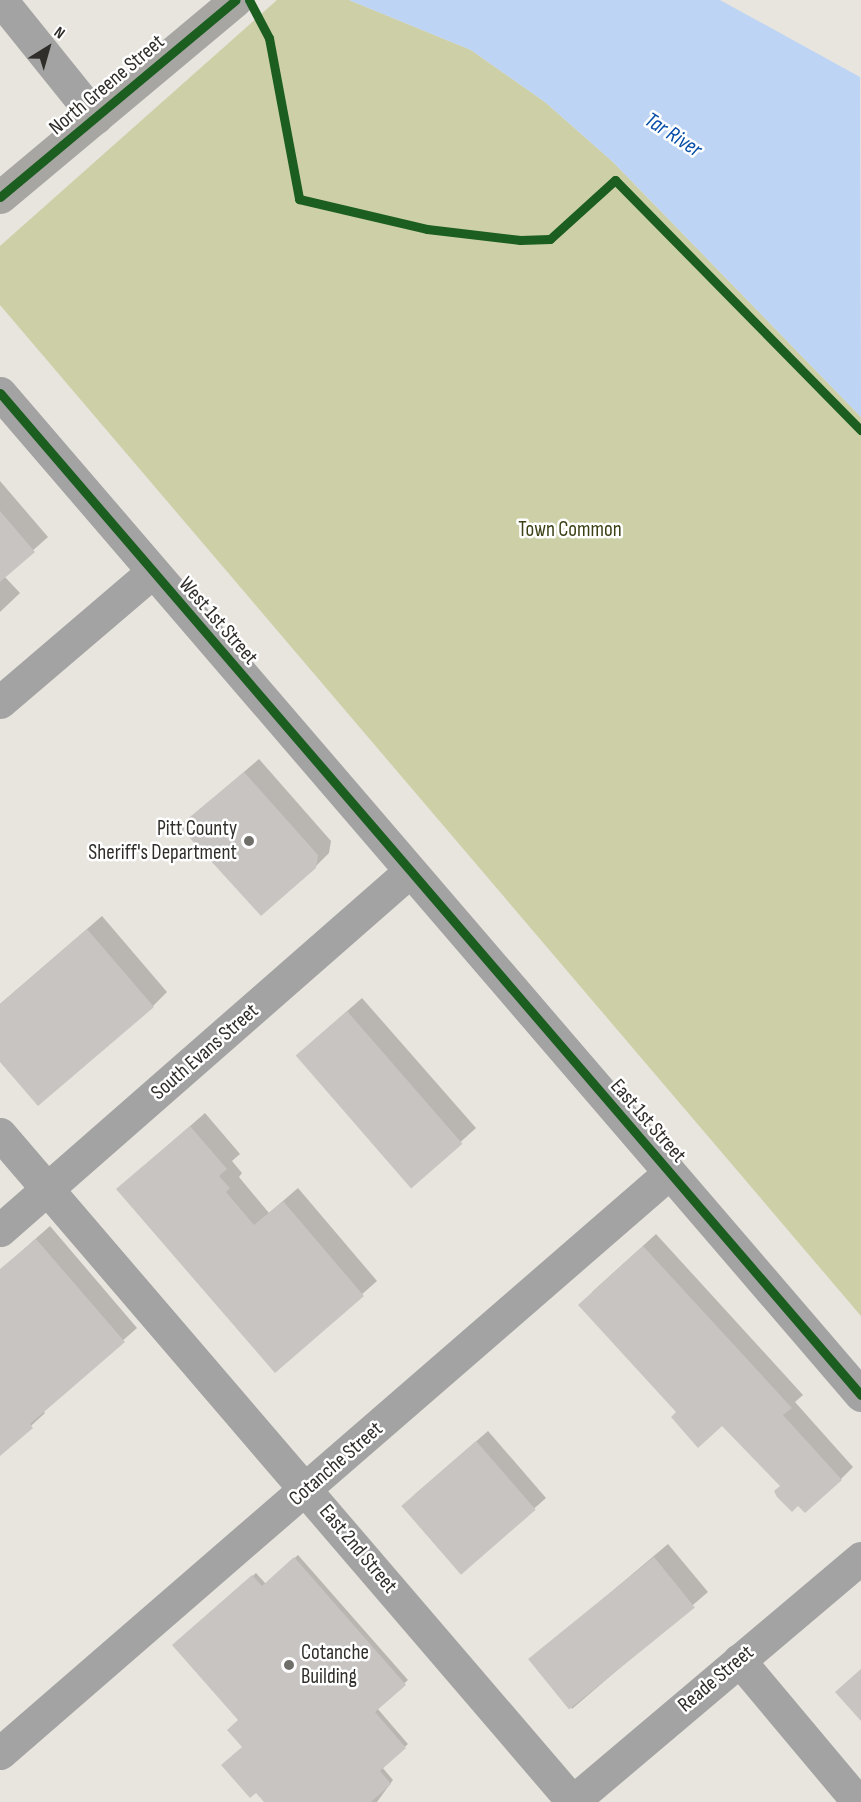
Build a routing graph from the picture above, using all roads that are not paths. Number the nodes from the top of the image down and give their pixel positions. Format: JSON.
{"nodes":[{"id":1,"x":2,"y":0,"type":"edge"},
{"id":2,"x":236,"y":0,"type":"edge"},
{"id":3,"x":96,"y":118,"type":"junction"},
{"id":4,"x":0,"y":197,"type":"edge"},
{"id":5,"x":0,"y":393,"type":"edge"},
{"id":6,"x":152,"y":572,"type":"junction"},
{"id":7,"x":0,"y":702,"type":"edge"},
{"id":8,"x":409,"y":872,"type":"junction"},
{"id":9,"x":0,"y":1134,"type":"edge"},
{"id":10,"x":669,"y":1173,"type":"junction"},
{"id":11,"x":47,"y":1189,"type":"junction"},
{"id":12,"x":0,"y":1230,"type":"edge"},
{"id":13,"x":861,"y":1395,"type":"edge"},
{"id":14,"x":307,"y":1490,"type":"junction"},
{"id":15,"x":861,"y":1558,"type":"edge"},
{"id":16,"x":739,"y":1660,"type":"junction"},
{"id":17,"x":0,"y":1753,"type":"edge"},
{"id":18,"x":572,"y":1802,"type":"edge"},
{"id":19,"x":858,"y":1802,"type":"edge"}],
"edges":[{"from":1,"to":3,"type":"street"},
{"from":2,"to":3,"type":"main road","name":"North Greene Street"},
{"from":3,"to":4,"type":"main road","name":"North Greene Street"},
{"from":5,"to":6,"type":"street","name":"West 1st Street"},
{"from":6,"to":7,"type":"street"},
{"from":6,"to":8,"type":"street","name":"West 1st Street"},
{"from":8,"to":10,"type":"street","name":"East 1st Street"},
{"from":8,"to":11,"type":"street","name":"South Evans Street"},
{"from":9,"to":11,"type":"street","name":"East 2nd Street"},
{"from":10,"to":13,"type":"street","name":"East 1st Street"},
{"from":10,"to":14,"type":"street","name":"Cotanche Street"},
{"from":11,"to":12,"type":"street","name":"South Evans Street"},
{"from":11,"to":14,"type":"street","name":"East 2nd Street"},
{"from":14,"to":17,"type":"street","name":"Cotanche Street"},
{"from":14,"to":18,"type":"street","name":"East 2nd Street"},
{"from":15,"to":16,"type":"street","name":"Reade Street"},
{"from":16,"to":18,"type":"street","name":"Reade Street"},
{"from":16,"to":19,"type":"street"}]}
